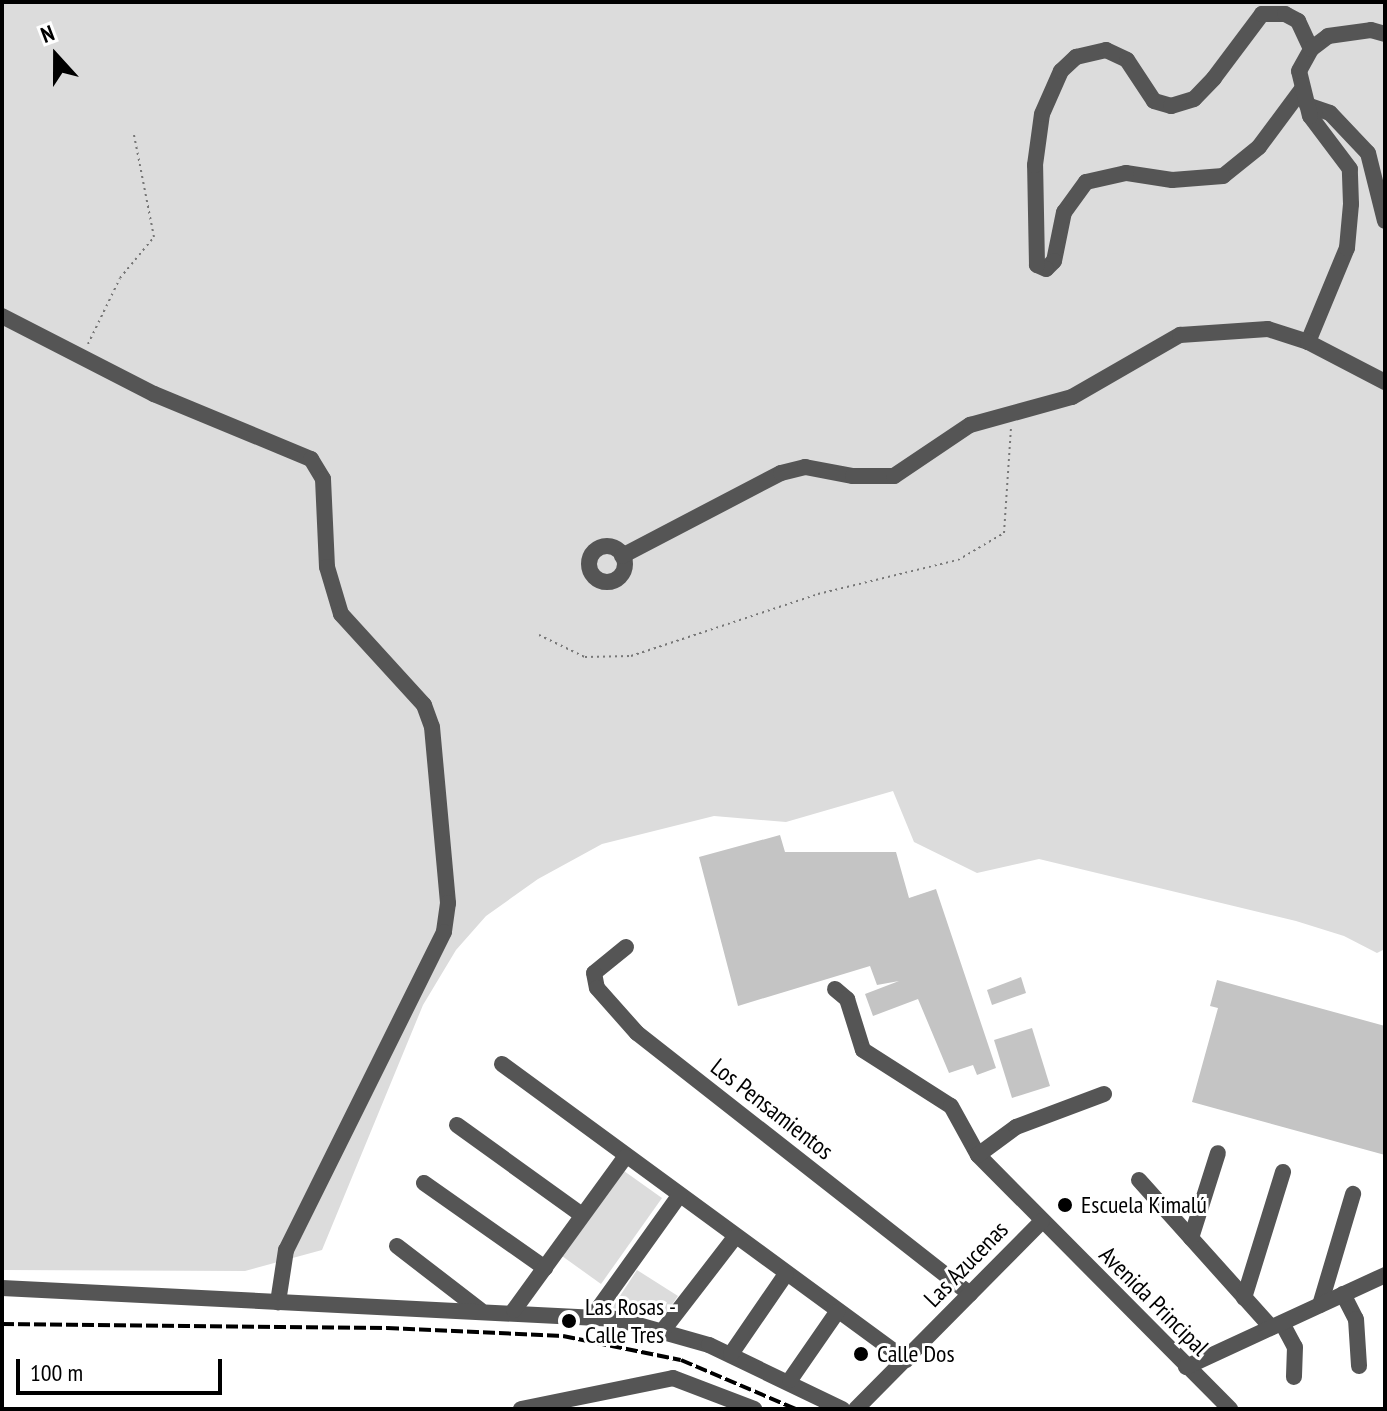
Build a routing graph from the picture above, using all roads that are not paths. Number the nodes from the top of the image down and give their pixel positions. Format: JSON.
{"nodes":[{"id":1,"x":1385,"y":34,"type":"edge"},
{"id":2,"x":1311,"y":49,"type":"junction"},
{"id":3,"x":1304,"y":97,"type":"junction"},
{"id":4,"x":1385,"y":221,"type":"edge"},
{"id":5,"x":2,"y":316,"type":"edge"},
{"id":6,"x":1308,"y":342,"type":"junction"},
{"id":7,"x":1385,"y":382,"type":"edge"},
{"id":8,"x":622,"y":556,"type":"dead end"},
{"id":9,"x":626,"y":947,"type":"dead end"},
{"id":10,"x":835,"y":989,"type":"dead end"},
{"id":11,"x":502,"y":1064,"type":"dead end"},
{"id":12,"x":1104,"y":1094,"type":"dead end"},
{"id":13,"x":457,"y":1125,"type":"dead end"},
{"id":14,"x":1218,"y":1153,"type":"dead end"},
{"id":15,"x":978,"y":1155,"type":"junction"},
{"id":16,"x":625,"y":1157,"type":"junction"},
{"id":17,"x":1283,"y":1172,"type":"dead end"},
{"id":18,"x":1139,"y":1180,"type":"dead end"},
{"id":19,"x":424,"y":1183,"type":"dead end"},
{"id":20,"x":1353,"y":1194,"type":"dead end"},
{"id":21,"x":679,"y":1196,"type":"junction"},
{"id":22,"x":582,"y":1215,"type":"junction"},
{"id":23,"x":1042,"y":1221,"type":"junction"},
{"id":24,"x":735,"y":1237,"type":"junction"},
{"id":25,"x":1191,"y":1238,"type":"junction"},
{"id":26,"x":397,"y":1246,"type":"dead end"},
{"id":27,"x":545,"y":1268,"type":"junction"},
{"id":28,"x":786,"y":1274,"type":"junction"},
{"id":29,"x":1385,"y":1275,"type":"edge"},
{"id":30,"x":5,"y":1289,"type":"edge"},
{"id":31,"x":970,"y":1294,"type":"junction"},
{"id":32,"x":1343,"y":1294,"type":"junction"},
{"id":33,"x":1244,"y":1298,"type":"junction"},
{"id":34,"x":278,"y":1302,"type":"junction"},
{"id":35,"x":1320,"y":1305,"type":"junction"},
{"id":36,"x":480,"y":1310,"type":"junction"},
{"id":37,"x":514,"y":1310,"type":"junction"},
{"id":38,"x":837,"y":1312,"type":"junction"},
{"id":39,"x":593,"y":1316,"type":"junction"},
{"id":40,"x":1276,"y":1325,"type":"junction"},
{"id":41,"x":664,"y":1329,"type":"junction"},
{"id":42,"x":731,"y":1354,"type":"junction"},
{"id":43,"x":906,"y":1360,"type":"junction"},
{"id":44,"x":1359,"y":1366,"type":"dead end"},
{"id":45,"x":1186,"y":1367,"type":"junction"},
{"id":46,"x":1294,"y":1377,"type":"dead end"},
{"id":47,"x":790,"y":1380,"type":"junction"},
{"id":48,"x":521,"y":1409,"type":"edge"},
{"id":49,"x":754,"y":1409,"type":"edge"},
{"id":50,"x":842,"y":1409,"type":"edge"},
{"id":51,"x":856,"y":1409,"type":"edge"},
{"id":52,"x":1230,"y":1409,"type":"edge"}],
"edges":[{"from":1,"to":2,"type":"street"},
{"from":2,"to":3,"type":"street"},
{"from":2,"to":3,"type":"street"},
{"from":3,"to":4,"type":"street"},
{"from":3,"to":6,"type":"street"},
{"from":5,"to":34,"type":"street"},
{"from":6,"to":7,"type":"street"},
{"from":6,"to":8,"type":"street"},
{"from":9,"to":31,"type":"street","name":"Los Pensamientos"},
{"from":10,"to":15,"type":"street","name":"Avenida Principal"},
{"from":11,"to":16,"type":"street"},
{"from":12,"to":15,"type":"street"},
{"from":13,"to":22,"type":"street"},
{"from":14,"to":25,"type":"street"},
{"from":15,"to":23,"type":"street","name":"Avenida Principal"},
{"from":16,"to":21,"type":"street"},
{"from":16,"to":22,"type":"street"},
{"from":17,"to":33,"type":"street"},
{"from":18,"to":25,"type":"street"},
{"from":19,"to":27,"type":"street"},
{"from":20,"to":35,"type":"street"},
{"from":21,"to":24,"type":"street"},
{"from":21,"to":39,"type":"street"},
{"from":22,"to":27,"type":"street"},
{"from":23,"to":31,"type":"street","name":"Las Azucenas"},
{"from":23,"to":45,"type":"street","name":"Avenida Principal"},
{"from":24,"to":28,"type":"street"},
{"from":24,"to":41,"type":"street"},
{"from":25,"to":33,"type":"street"},
{"from":26,"to":36,"type":"street"},
{"from":27,"to":37,"type":"street"},
{"from":28,"to":38,"type":"street"},
{"from":28,"to":42,"type":"street"},
{"from":29,"to":32,"type":"street"},
{"from":30,"to":34,"type":"street"},
{"from":31,"to":43,"type":"street","name":"Las Azucenas"},
{"from":32,"to":35,"type":"street"},
{"from":32,"to":44,"type":"street"},
{"from":33,"to":40,"type":"street"},
{"from":34,"to":36,"type":"street"},
{"from":35,"to":40,"type":"street"},
{"from":36,"to":37,"type":"street"},
{"from":37,"to":39,"type":"street"},
{"from":38,"to":43,"type":"street"},
{"from":38,"to":47,"type":"street"},
{"from":39,"to":41,"type":"street"},
{"from":40,"to":45,"type":"street"},
{"from":40,"to":46,"type":"street"},
{"from":41,"to":42,"type":"street"},
{"from":42,"to":47,"type":"street"},
{"from":43,"to":51,"type":"street","name":"Las Azucenas"},
{"from":45,"to":52,"type":"street","name":"Avenida Principal"},
{"from":47,"to":50,"type":"street"},
{"from":48,"to":49,"type":"street"}]}
